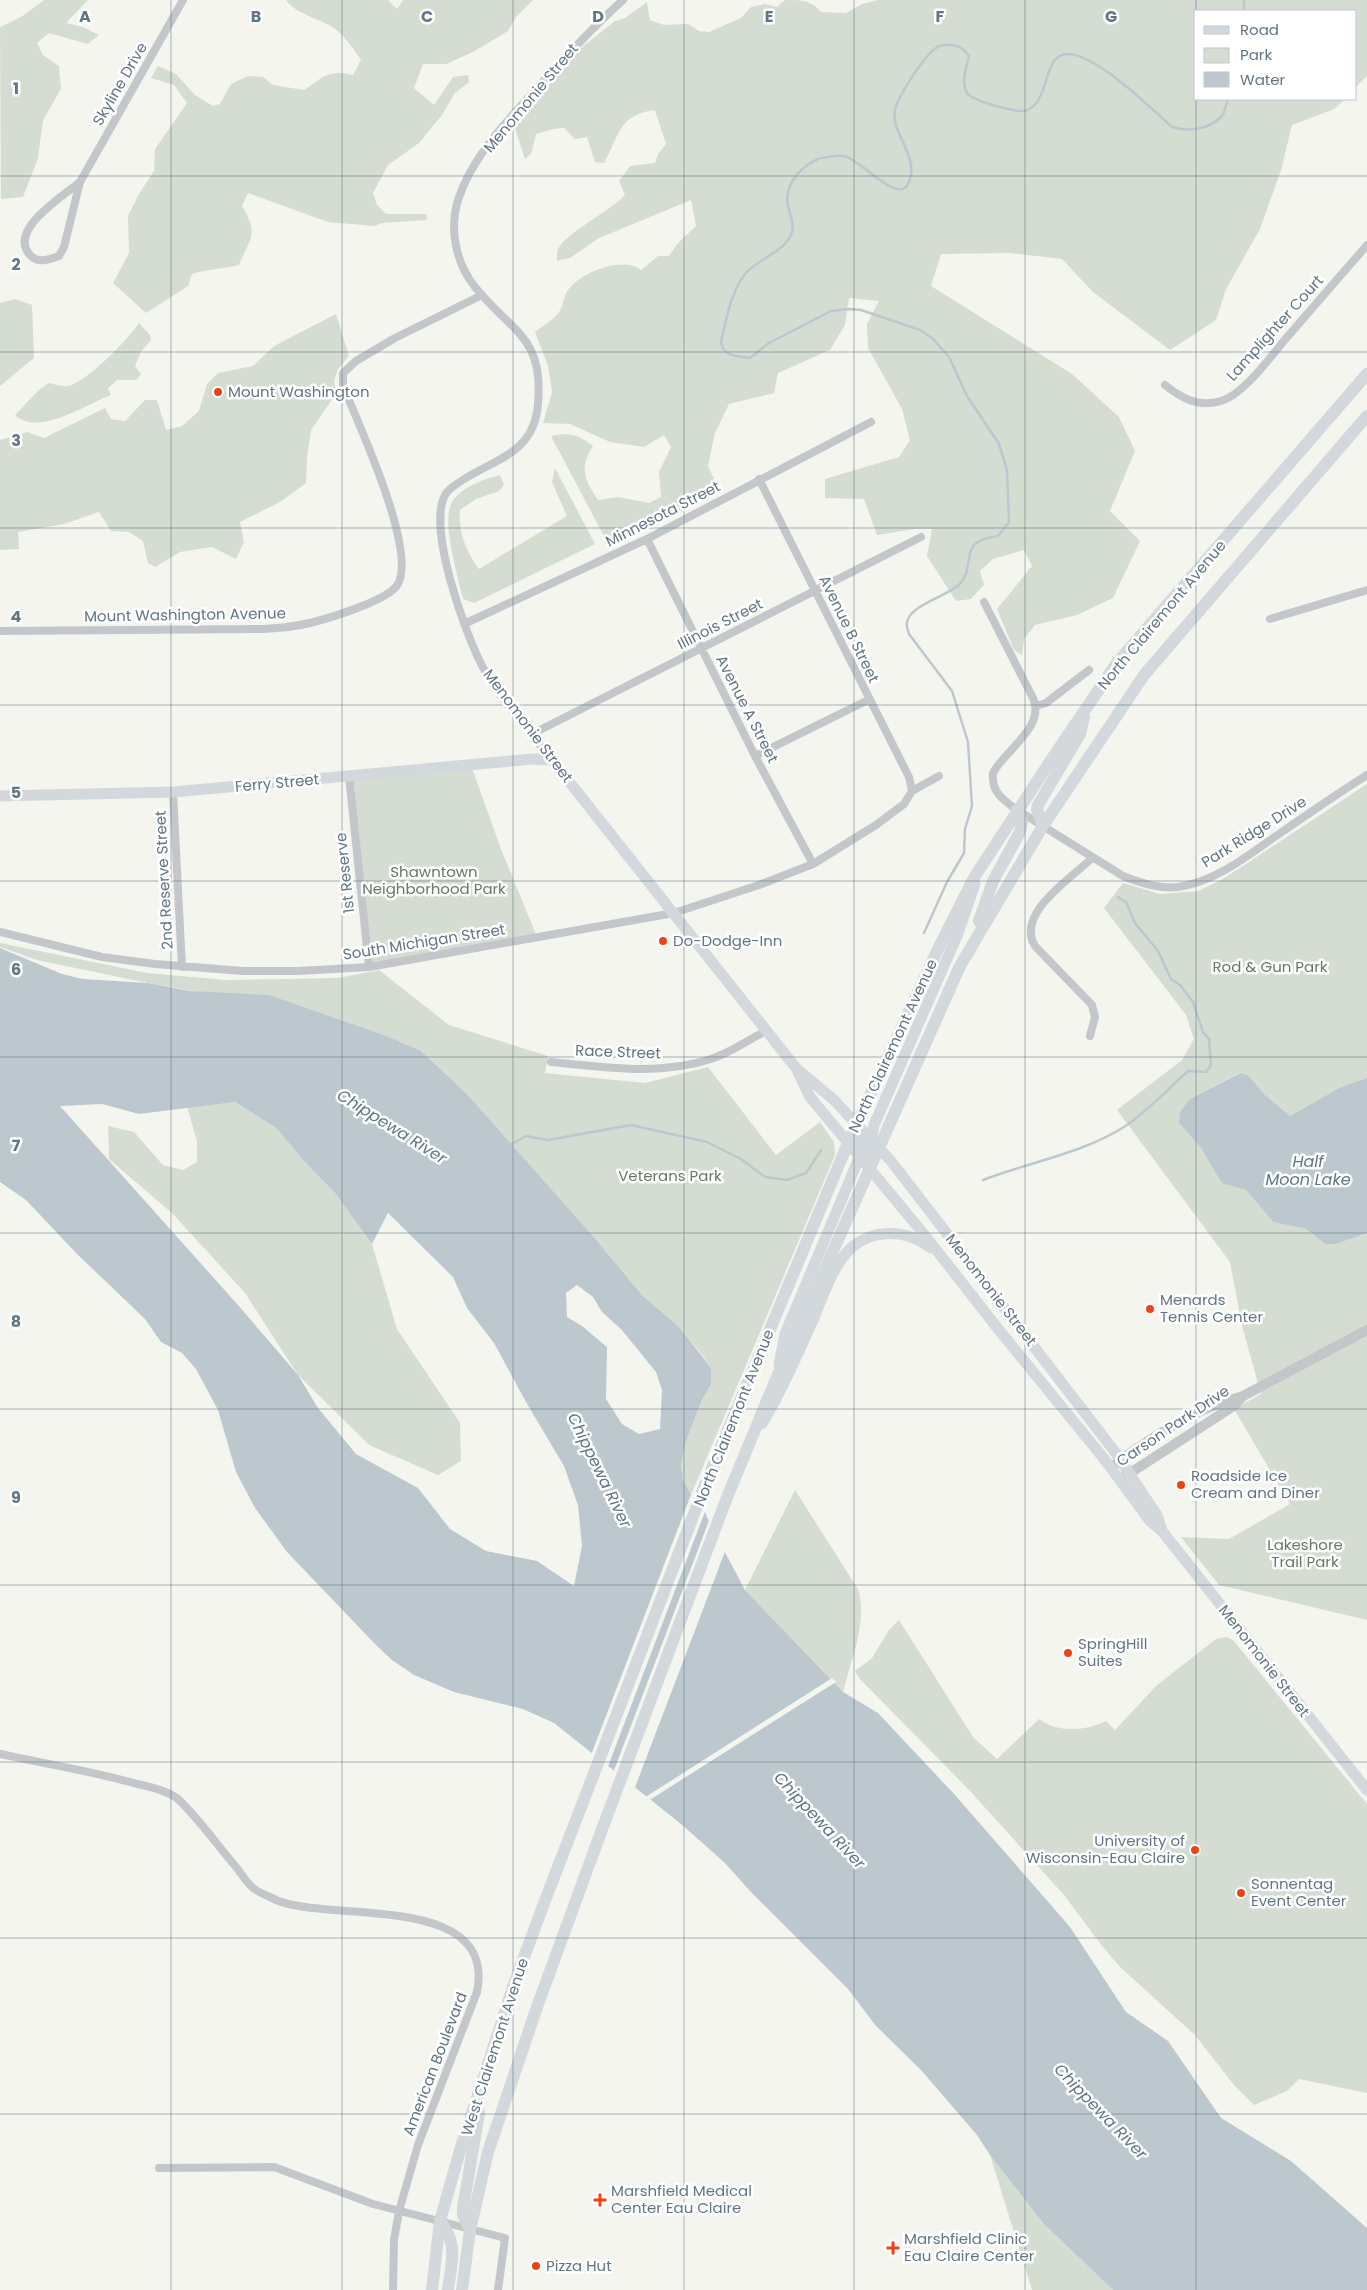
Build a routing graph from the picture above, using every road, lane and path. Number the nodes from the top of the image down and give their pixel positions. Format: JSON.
{"nodes":[{"id":1,"x":183,"y":0,"type":"edge"},
{"id":2,"x":623,"y":0,"type":"edge"},
{"id":3,"x":80,"y":182,"type":"junction"},
{"id":4,"x":1367,"y":245,"type":"edge"},
{"id":5,"x":482,"y":295,"type":"junction"},
{"id":6,"x":1367,"y":374,"type":"edge"},
{"id":7,"x":1165,"y":385,"type":"dead end"},
{"id":8,"x":1367,"y":416,"type":"edge"},
{"id":9,"x":871,"y":422,"type":"dead end"},
{"id":10,"x":758,"y":479,"type":"junction"},
{"id":11,"x":921,"y":537,"type":"dead end"},
{"id":12,"x":647,"y":539,"type":"junction"},
{"id":13,"x":1367,"y":590,"type":"edge"},
{"id":14,"x":815,"y":591,"type":"junction"},
{"id":15,"x":984,"y":602,"type":"dead end"},
{"id":16,"x":1270,"y":619,"type":"dead end"},
{"id":17,"x":464,"y":624,"type":"junction"},
{"id":18,"x":0,"y":631,"type":"edge"},
{"id":19,"x":701,"y":650,"type":"junction"},
{"id":20,"x":1089,"y":670,"type":"dead end"},
{"id":21,"x":868,"y":700,"type":"junction"},
{"id":22,"x":1036,"y":706,"type":"junction"},
{"id":23,"x":1086,"y":709,"type":"junction"},
{"id":24,"x":532,"y":734,"type":"junction"},
{"id":25,"x":755,"y":756,"type":"junction"},
{"id":26,"x":552,"y":760,"type":"junction"},
{"id":27,"x":1367,"y":775,"type":"edge"},
{"id":28,"x":349,"y":776,"type":"junction"},
{"id":29,"x":939,"y":776,"type":"dead end"},
{"id":30,"x":912,"y":791,"type":"junction"},
{"id":31,"x":173,"y":792,"type":"junction"},
{"id":32,"x":0,"y":796,"type":"edge"},
{"id":33,"x":1017,"y":810,"type":"junction"},
{"id":34,"x":1043,"y":826,"type":"junction"},
{"id":35,"x":1092,"y":858,"type":"junction"},
{"id":36,"x":813,"y":864,"type":"junction"},
{"id":37,"x":980,"y":869,"type":"junction"},
{"id":38,"x":674,"y":913,"type":"junction"},
{"id":39,"x":0,"y":932,"type":"edge"},
{"id":40,"x":973,"y":943,"type":"junction"},
{"id":41,"x":182,"y":967,"type":"junction"},
{"id":42,"x":369,"y":967,"type":"junction"},
{"id":43,"x":766,"y":1031,"type":"junction"},
{"id":44,"x":1090,"y":1036,"type":"dead end"},
{"id":45,"x":551,"y":1062,"type":"dead end"},
{"id":46,"x":796,"y":1068,"type":"junction"},
{"id":47,"x":857,"y":1124,"type":"junction"},
{"id":48,"x":848,"y":1143,"type":"junction"},
{"id":49,"x":874,"y":1143,"type":"junction"},
{"id":50,"x":860,"y":1156,"type":"junction"},
{"id":51,"x":869,"y":1166,"type":"junction"},
{"id":52,"x":939,"y":1254,"type":"junction"},
{"id":53,"x":1367,"y":1330,"type":"edge"},
{"id":54,"x":776,"y":1379,"type":"junction"},
{"id":55,"x":1243,"y":1396,"type":"junction"},
{"id":56,"x":750,"y":1444,"type":"junction"},
{"id":57,"x":1120,"y":1460,"type":"junction"},
{"id":58,"x":1110,"y":1467,"type":"junction"},
{"id":59,"x":1129,"y":1473,"type":"junction"},
{"id":60,"x":1119,"y":1480,"type":"junction"},
{"id":61,"x":1162,"y":1530,"type":"junction"},
{"id":62,"x":0,"y":1754,"type":"edge"},
{"id":63,"x":1367,"y":1790,"type":"edge"},
{"id":64,"x":580,"y":1810,"type":"joint"},
{"id":65,"x":601,"y":1832,"type":"joint"},
{"id":66,"x":483,"y":2080,"type":"junction"},
{"id":67,"x":159,"y":2168,"type":"dead end"},
{"id":68,"x":400,"y":2211,"type":"junction"},
{"id":69,"x":440,"y":2220,"type":"junction"},
{"id":70,"x":470,"y":2230,"type":"junction"},
{"id":71,"x":393,"y":2290,"type":"edge"},
{"id":72,"x":432,"y":2290,"type":"edge"},
{"id":73,"x":448,"y":2290,"type":"edge"},
{"id":74,"x":462,"y":2290,"type":"edge"},
{"id":75,"x":498,"y":2290,"type":"edge"}],
"edges":[{"from":1,"to":3,"type":"street","name":"Skyline Drive"},
{"from":2,"to":5,"type":"street","name":"Menomonie Street"},
{"from":3,"to":3,"type":"street","name":"Skyline Drive"},
{"from":4,"to":7,"type":"street","name":"Lamplighter Court"},
{"from":5,"to":17,"type":"street","name":"Menomonie Street"},
{"from":5,"to":18,"type":"street","name":"Mount Washington Avenue"},
{"from":6,"to":23,"type":"main road","name":"North Clairemont Avenue"},
{"from":8,"to":34,"type":"main road","name":"North Clairemont Avenue"},
{"from":9,"to":10,"type":"street","name":"Minnesota Street"},
{"from":10,"to":12,"type":"street","name":"Minnesota Street"},
{"from":10,"to":14,"type":"street","name":"Avenue B Street"},
{"from":11,"to":14,"type":"street","name":"Illinois Street"},
{"from":12,"to":17,"type":"street","name":"Minnesota Street"},
{"from":12,"to":19,"type":"street","name":"Avenue A Street"},
{"from":13,"to":16,"type":"street"},
{"from":14,"to":19,"type":"street","name":"Illinois Street"},
{"from":14,"to":21,"type":"street","name":"Avenue B Street"},
{"from":15,"to":22,"type":"street"},
{"from":17,"to":24,"type":"street","name":"Menomonie Street"},
{"from":19,"to":24,"type":"street","name":"Illinois Street"},
{"from":19,"to":25,"type":"street","name":"Avenue A Street"},
{"from":20,"to":22,"type":"street"},
{"from":21,"to":25,"type":"street"},
{"from":21,"to":30,"type":"street","name":"Avenue B Street"},
{"from":22,"to":33,"type":"street","name":"Park Ridge Drive"},
{"from":23,"to":33,"type":"main road","name":"North Clairemont Avenue"},
{"from":23,"to":34,"type":"main road"},
{"from":24,"to":26,"type":"street","name":"Menomonie Street"},
{"from":25,"to":36,"type":"street","name":"Avenue A Street"},
{"from":26,"to":28,"type":"main road","name":"Ferry Street"},
{"from":26,"to":38,"type":"main road","name":"Menomonie Street"},
{"from":27,"to":35,"type":"street","name":"Park Ridge Drive"},
{"from":28,"to":31,"type":"main road","name":"Ferry Street"},
{"from":28,"to":42,"type":"street","name":"1st Reserve"},
{"from":29,"to":30,"type":"street"},
{"from":30,"to":36,"type":"street","name":"South Michigan Street"},
{"from":31,"to":32,"type":"main road","name":"Ferry Street"},
{"from":31,"to":41,"type":"street","name":"2nd Reserve Street"},
{"from":33,"to":34,"type":"street","name":"Park Ridge Drive"},
{"from":33,"to":37,"type":"main road","name":"North Clairemont Avenue"},
{"from":33,"to":40,"type":"main road"},
{"from":34,"to":35,"type":"street","name":"Park Ridge Drive"},
{"from":34,"to":40,"type":"main road","name":"North Clairemont Avenue"},
{"from":35,"to":44,"type":"street"},
{"from":36,"to":38,"type":"street","name":"South Michigan Street"},
{"from":37,"to":47,"type":"main road","name":"North Clairemont Avenue"},
{"from":37,"to":49,"type":"main road"},
{"from":38,"to":42,"type":"street","name":"South Michigan Street"},
{"from":38,"to":43,"type":"main road","name":"Menomonie Street"},
{"from":39,"to":41,"type":"street","name":"South Michigan Street"},
{"from":40,"to":49,"type":"main road","name":"North Clairemont Avenue"},
{"from":41,"to":42,"type":"street","name":"South Michigan Street"},
{"from":43,"to":45,"type":"street","name":"Race Street"},
{"from":43,"to":46,"type":"main road","name":"Menomonie Street"},
{"from":46,"to":47,"type":"main road","name":"Menomonie Street"},
{"from":46,"to":48,"type":"main road","name":"Menomonie Street"},
{"from":47,"to":48,"type":"main road","name":"North Clairemont Avenue"},
{"from":47,"to":49,"type":"main road","name":"Menomonie Street"},
{"from":47,"to":50,"type":"main road"},
{"from":48,"to":50,"type":"main road","name":"Menomonie Street"},
{"from":48,"to":64,"type":"main road","name":"North Clairemont Avenue"},
{"from":49,"to":51,"type":"main road","name":"North Clairemont Avenue"},
{"from":49,"to":57,"type":"main road","name":"Menomonie Street"},
{"from":50,"to":51,"type":"main road","name":"Menomonie Street"},
{"from":50,"to":54,"type":"main road"},
{"from":51,"to":52,"type":"main road","name":"Menomonie Street"},
{"from":51,"to":54,"type":"main road","name":"North Clairemont Avenue"},
{"from":52,"to":56,"type":"main road"},
{"from":52,"to":58,"type":"main road","name":"Menomonie Street"},
{"from":53,"to":55,"type":"street","name":"Carson Park Drive"},
{"from":54,"to":56,"type":"main road","name":"North Clairemont Avenue"},
{"from":55,"to":57,"type":"street","name":"Carson Park Drive"},
{"from":55,"to":59,"type":"street","name":"Carson Park Drive"},
{"from":56,"to":65,"type":"main road","name":"North Clairemont Avenue"},
{"from":57,"to":58,"type":"street","name":"Carson Park Drive"},
{"from":57,"to":59,"type":"main road","name":"Menomonie Street"},
{"from":58,"to":60,"type":"main road","name":"Menomonie Street"},
{"from":59,"to":60,"type":"street","name":"Carson Park Drive"},
{"from":59,"to":61,"type":"main road","name":"Menomonie Street"},
{"from":60,"to":61,"type":"main road","name":"Menomonie Street"},
{"from":61,"to":63,"type":"main road","name":"Menomonie Street"},
{"from":62,"to":68,"type":"street","name":"American Boulevard"},
{"from":64,"to":66,"type":"main road","name":"West Clairemont Avenue"},
{"from":65,"to":70,"type":"main road","name":"West Clairemont Avenue"},
{"from":66,"to":69,"type":"main road","name":"West Clairemont Avenue"},
{"from":66,"to":70,"type":"main road"},
{"from":67,"to":68,"type":"street"},
{"from":68,"to":69,"type":"street"},
{"from":68,"to":71,"type":"street","name":"American Boulevard"},
{"from":69,"to":70,"type":"street"},
{"from":69,"to":72,"type":"main road","name":"West Clairemont Avenue"},
{"from":69,"to":73,"type":"main road"},
{"from":70,"to":74,"type":"main road","name":"West Clairemont Avenue"},
{"from":70,"to":75,"type":"street"}]}
